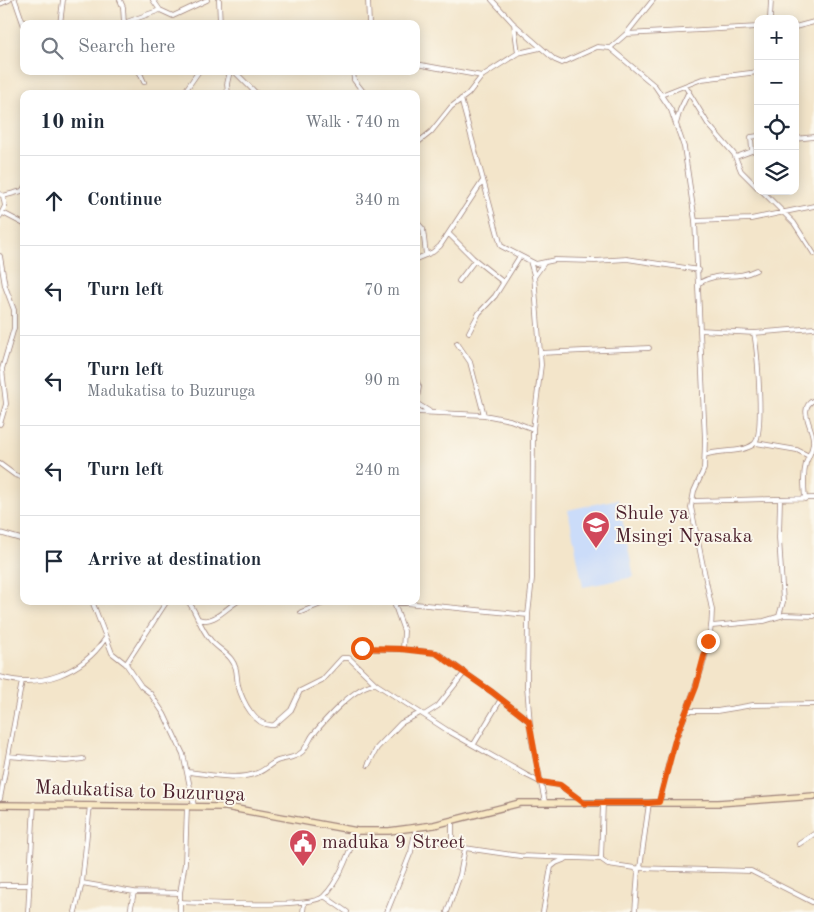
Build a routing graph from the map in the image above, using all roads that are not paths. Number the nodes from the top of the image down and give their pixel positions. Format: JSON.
{"nodes":[{"id":1,"x":9,"y":0,"type":"edge"},
{"id":2,"x":15,"y":0,"type":"edge"},
{"id":3,"x":63,"y":0,"type":"edge"},
{"id":4,"x":120,"y":0,"type":"edge"},
{"id":5,"x":153,"y":0,"type":"edge"},
{"id":6,"x":207,"y":0,"type":"edge"},
{"id":7,"x":219,"y":0,"type":"edge"},
{"id":8,"x":368,"y":0,"type":"edge"},
{"id":9,"x":492,"y":0,"type":"edge"},
{"id":10,"x":653,"y":0,"type":"edge"},
{"id":11,"x":771,"y":0,"type":"edge"},
{"id":12,"x":0,"y":4,"type":"edge"},
{"id":13,"x":160,"y":10,"type":"junction"},
{"id":14,"x":770,"y":15,"type":"edge"},
{"id":15,"x":22,"y":20,"type":"edge"},
{"id":16,"x":60,"y":20,"type":"edge"},
{"id":17,"x":124,"y":20,"type":"edge"},
{"id":18,"x":132,"y":20,"type":"edge"},
{"id":19,"x":220,"y":20,"type":"edge"},
{"id":20,"x":370,"y":20,"type":"edge"},
{"id":21,"x":814,"y":22,"type":"edge"},
{"id":22,"x":514,"y":24,"type":"junction"},
{"id":23,"x":799,"y":26,"type":"edge"},
{"id":24,"x":754,"y":27,"type":"edge"},
{"id":25,"x":626,"y":34,"type":"junction"},
{"id":26,"x":540,"y":48,"type":"junction"},
{"id":27,"x":610,"y":48,"type":"junction"},
{"id":28,"x":518,"y":53,"type":"junction"},
{"id":29,"x":420,"y":65,"type":"edge"},
{"id":30,"x":754,"y":73,"type":"edge"},
{"id":31,"x":141,"y":75,"type":"edge"},
{"id":32,"x":196,"y":75,"type":"edge"},
{"id":33,"x":230,"y":75,"type":"edge"},
{"id":34,"x":236,"y":75,"type":"edge"},
{"id":35,"x":353,"y":75,"type":"edge"},
{"id":36,"x":482,"y":76,"type":"junction"},
{"id":37,"x":144,"y":82,"type":"dead end"},
{"id":38,"x":685,"y":86,"type":"junction"},
{"id":39,"x":186,"y":90,"type":"edge"},
{"id":40,"x":228,"y":90,"type":"edge"},
{"id":41,"x":253,"y":90,"type":"edge"},
{"id":42,"x":362,"y":90,"type":"edge"},
{"id":43,"x":689,"y":91,"type":"junction"},
{"id":44,"x":661,"y":95,"type":"junction"},
{"id":45,"x":461,"y":99,"type":"junction"},
{"id":46,"x":676,"y":124,"type":"junction"},
{"id":47,"x":754,"y":137,"type":"edge"},
{"id":48,"x":814,"y":137,"type":"edge"},
{"id":49,"x":799,"y":139,"type":"edge"},
{"id":50,"x":420,"y":141,"type":"edge"},
{"id":51,"x":736,"y":157,"type":"junction"},
{"id":52,"x":482,"y":182,"type":"junction"},
{"id":53,"x":754,"y":184,"type":"edge"},
{"id":54,"x":20,"y":191,"type":"edge"},
{"id":55,"x":2,"y":195,"type":"edge"},
{"id":56,"x":766,"y":195,"type":"edge"},
{"id":57,"x":814,"y":206,"type":"edge"},
{"id":58,"x":782,"y":211,"type":"junction"},
{"id":59,"x":1,"y":214,"type":"edge"},
{"id":60,"x":20,"y":222,"type":"edge"},
{"id":61,"x":695,"y":222,"type":"junction"},
{"id":62,"x":420,"y":225,"type":"edge"},
{"id":63,"x":448,"y":234,"type":"junction"},
{"id":64,"x":814,"y":254,"type":"edge"},
{"id":65,"x":426,"y":255,"type":"junction"},
{"id":66,"x":0,"y":256,"type":"edge"},
{"id":67,"x":520,"y":256,"type":"junction"},
{"id":68,"x":420,"y":257,"type":"edge"},
{"id":69,"x":475,"y":260,"type":"junction"},
{"id":70,"x":530,"y":261,"type":"junction"},
{"id":71,"x":544,"y":263,"type":"junction"},
{"id":72,"x":699,"y":270,"type":"junction"},
{"id":73,"x":756,"y":270,"type":"dead end"},
{"id":74,"x":1,"y":274,"type":"edge"},
{"id":75,"x":534,"y":277,"type":"junction"},
{"id":76,"x":459,"y":281,"type":"dead end"},
{"id":77,"x":503,"y":282,"type":"junction"},
{"id":78,"x":699,"y":283,"type":"junction"},
{"id":79,"x":814,"y":328,"type":"edge"},
{"id":80,"x":700,"y":330,"type":"junction"},
{"id":81,"x":469,"y":332,"type":"dead end"},
{"id":82,"x":754,"y":333,"type":"junction"},
{"id":83,"x":458,"y":343,"type":"dead end"},
{"id":84,"x":649,"y":348,"type":"dead end"},
{"id":85,"x":540,"y":353,"type":"junction"},
{"id":86,"x":814,"y":400,"type":"edge"},
{"id":87,"x":420,"y":405,"type":"edge"},
{"id":88,"x":429,"y":411,"type":"junction"},
{"id":89,"x":420,"y":412,"type":"edge"},
{"id":90,"x":484,"y":415,"type":"junction"},
{"id":91,"x":0,"y":424,"type":"edge"},
{"id":92,"x":534,"y":429,"type":"junction"},
{"id":93,"x":756,"y":443,"type":"junction"},
{"id":94,"x":705,"y":455,"type":"junction"},
{"id":95,"x":809,"y":456,"type":"junction"},
{"id":96,"x":0,"y":464,"type":"edge"},
{"id":97,"x":20,"y":477,"type":"edge"},
{"id":98,"x":814,"y":498,"type":"edge"},
{"id":99,"x":780,"y":499,"type":"junction"},
{"id":100,"x":805,"y":499,"type":"junction"},
{"id":101,"x":692,"y":501,"type":"junction"},
{"id":102,"x":0,"y":534,"type":"edge"},
{"id":103,"x":20,"y":539,"type":"edge"},
{"id":104,"x":93,"y":605,"type":"edge"},
{"id":105,"x":164,"y":605,"type":"edge"},
{"id":106,"x":190,"y":605,"type":"edge"},
{"id":107,"x":233,"y":605,"type":"edge"},
{"id":108,"x":319,"y":605,"type":"edge"},
{"id":109,"x":395,"y":605,"type":"edge"},
{"id":110,"x":416,"y":605,"type":"edge"},
{"id":111,"x":302,"y":612,"type":"dead end"},
{"id":112,"x":528,"y":615,"type":"junction"},
{"id":113,"x":779,"y":616,"type":"junction"},
{"id":114,"x":814,"y":616,"type":"edge"},
{"id":115,"x":198,"y":619,"type":"junction"},
{"id":116,"x":712,"y":626,"type":"junction"},
{"id":117,"x":105,"y":639,"type":"junction"},
{"id":118,"x":362,"y":648,"type":"dead end"},
{"id":119,"x":403,"y":649,"type":"junction"},
{"id":120,"x":126,"y":664,"type":"junction"},
{"id":121,"x":465,"y":672,"type":"junction"},
{"id":122,"x":0,"y":677,"type":"edge"},
{"id":123,"x":22,"y":681,"type":"junction"},
{"id":124,"x":376,"y":684,"type":"junction"},
{"id":125,"x":501,"y":699,"type":"junction"},
{"id":126,"x":814,"y":704,"type":"edge"},
{"id":127,"x":687,"y":711,"type":"junction"},
{"id":128,"x":422,"y":714,"type":"junction"},
{"id":129,"x":529,"y":721,"type":"junction"},
{"id":130,"x":474,"y":744,"type":"junction"},
{"id":131,"x":8,"y":756,"type":"junction"},
{"id":132,"x":83,"y":759,"type":"dead end"},
{"id":133,"x":368,"y":765,"type":"dead end"},
{"id":134,"x":188,"y":772,"type":"junction"},
{"id":135,"x":540,"y":782,"type":"junction"},
{"id":136,"x":814,"y":796,"type":"edge"},
{"id":137,"x":0,"y":799,"type":"edge"},
{"id":138,"x":544,"y":802,"type":"junction"},
{"id":139,"x":659,"y":802,"type":"junction"},
{"id":140,"x":584,"y":803,"type":"junction"},
{"id":141,"x":603,"y":803,"type":"junction"},
{"id":142,"x":649,"y":803,"type":"junction"},
{"id":143,"x":34,"y":804,"type":"junction"},
{"id":144,"x":0,"y":805,"type":"edge"},
{"id":145,"x":90,"y":805,"type":"junction"},
{"id":146,"x":187,"y":806,"type":"junction"},
{"id":147,"x":194,"y":806,"type":"junction"},
{"id":148,"x":452,"y":820,"type":"junction"},
{"id":149,"x":416,"y":827,"type":"junction"},
{"id":150,"x":357,"y":831,"type":"junction"},
{"id":151,"x":814,"y":834,"type":"edge"},
{"id":152,"x":416,"y":836,"type":"junction"},
{"id":153,"x":799,"y":844,"type":"dead end"},
{"id":154,"x":452,"y":845,"type":"junction"},
{"id":155,"x":465,"y":848,"type":"junction"},
{"id":156,"x":567,"y":858,"type":"junction"},
{"id":157,"x":601,"y":859,"type":"junction"},
{"id":158,"x":638,"y":868,"type":"junction"},
{"id":159,"x":82,"y":883,"type":"junction"},
{"id":160,"x":0,"y":885,"type":"edge"},
{"id":161,"x":30,"y":885,"type":"junction"},
{"id":162,"x":134,"y":892,"type":"junction"},
{"id":163,"x":180,"y":893,"type":"junction"},
{"id":164,"x":324,"y":896,"type":"junction"},
{"id":165,"x":179,"y":902,"type":"junction"},
{"id":166,"x":814,"y":903,"type":"edge"},
{"id":167,"x":304,"y":904,"type":"junction"},
{"id":168,"x":28,"y":912,"type":"edge"},
{"id":169,"x":76,"y":912,"type":"edge"},
{"id":170,"x":130,"y":912,"type":"edge"},
{"id":171,"x":180,"y":912,"type":"edge"},
{"id":172,"x":303,"y":912,"type":"edge"},
{"id":173,"x":347,"y":912,"type":"edge"},
{"id":174,"x":387,"y":912,"type":"edge"},
{"id":175,"x":447,"y":912,"type":"edge"},
{"id":176,"x":544,"y":912,"type":"edge"},
{"id":177,"x":635,"y":912,"type":"edge"}],
"edges":[{"from":1,"to":12,"type":"street"},
{"from":2,"to":15,"type":"street"},
{"from":3,"to":16,"type":"street"},
{"from":4,"to":17,"type":"street"},
{"from":5,"to":13,"type":"street"},
{"from":6,"to":13,"type":"street"},
{"from":7,"to":19,"type":"street"},
{"from":8,"to":20,"type":"street"},
{"from":9,"to":22,"type":"street"},
{"from":10,"to":25,"type":"street"},
{"from":11,"to":14,"type":"street"},
{"from":13,"to":18,"type":"street"},
{"from":21,"to":23,"type":"street"},
{"from":22,"to":26,"type":"street"},
{"from":22,"to":28,"type":"street"},
{"from":24,"to":25,"type":"street"},
{"from":25,"to":27,"type":"street"},
{"from":26,"to":27,"type":"street"},
{"from":26,"to":28,"type":"street"},
{"from":27,"to":44,"type":"street"},
{"from":28,"to":36,"type":"street"},
{"from":29,"to":36,"type":"street"},
{"from":30,"to":38,"type":"street"},
{"from":31,"to":37,"type":"street"},
{"from":32,"to":39,"type":"street"},
{"from":33,"to":40,"type":"street"},
{"from":34,"to":41,"type":"street"},
{"from":35,"to":42,"type":"street"},
{"from":36,"to":45,"type":"street"},
{"from":38,"to":43,"type":"street"},
{"from":38,"to":44,"type":"street"},
{"from":43,"to":46,"type":"street"},
{"from":43,"to":51,"type":"street"},
{"from":44,"to":46,"type":"street"},
{"from":45,"to":50,"type":"street"},
{"from":45,"to":52,"type":"street"},
{"from":46,"to":61,"type":"street"},
{"from":47,"to":51,"type":"street"},
{"from":48,"to":49,"type":"street"},
{"from":51,"to":53,"type":"street"},
{"from":52,"to":63,"type":"street"},
{"from":52,"to":67,"type":"street"},
{"from":54,"to":55,"type":"street"},
{"from":55,"to":59,"type":"street"},
{"from":56,"to":58,"type":"street"},
{"from":57,"to":58,"type":"street"},
{"from":58,"to":61,"type":"street"},
{"from":58,"to":64,"type":"street"},
{"from":59,"to":60,"type":"street"},
{"from":61,"to":72,"type":"street"},
{"from":62,"to":65,"type":"street"},
{"from":63,"to":65,"type":"street"},
{"from":63,"to":69,"type":"street"},
{"from":65,"to":68,"type":"street"},
{"from":66,"to":74,"type":"street"},
{"from":67,"to":70,"type":"street"},
{"from":67,"to":77,"type":"street"},
{"from":69,"to":76,"type":"street"},
{"from":69,"to":77,"type":"street"},
{"from":70,"to":71,"type":"street"},
{"from":70,"to":75,"type":"street"},
{"from":71,"to":72,"type":"street"},
{"from":71,"to":75,"type":"street"},
{"from":72,"to":78,"type":"street"},
{"from":73,"to":78,"type":"street"},
{"from":74,"to":91,"type":"street"},
{"from":75,"to":85,"type":"street"},
{"from":77,"to":81,"type":"street"},
{"from":78,"to":80,"type":"street"},
{"from":79,"to":82,"type":"street"},
{"from":80,"to":82,"type":"street"},
{"from":80,"to":94,"type":"street"},
{"from":82,"to":93,"type":"street"},
{"from":83,"to":90,"type":"street"},
{"from":84,"to":85,"type":"street"},
{"from":85,"to":92,"type":"street"},
{"from":86,"to":95,"type":"street"},
{"from":87,"to":88,"type":"street"},
{"from":88,"to":89,"type":"street"},
{"from":88,"to":90,"type":"street"},
{"from":90,"to":92,"type":"street"},
{"from":92,"to":112,"type":"street"},
{"from":93,"to":94,"type":"street"},
{"from":93,"to":95,"type":"street"},
{"from":94,"to":101,"type":"street"},
{"from":95,"to":100,"type":"street"},
{"from":96,"to":97,"type":"street"},
{"from":98,"to":100,"type":"street"},
{"from":99,"to":100,"type":"street"},
{"from":99,"to":101,"type":"street"},
{"from":99,"to":113,"type":"street"},
{"from":101,"to":116,"type":"street"},
{"from":102,"to":103,"type":"street"},
{"from":104,"to":117,"type":"street"},
{"from":105,"to":120,"type":"street"},
{"from":106,"to":115,"type":"street"},
{"from":107,"to":115,"type":"street"},
{"from":108,"to":111,"type":"street"},
{"from":109,"to":119,"type":"street"},
{"from":110,"to":112,"type":"street"},
{"from":112,"to":129,"type":"street"},
{"from":113,"to":114,"type":"street"},
{"from":113,"to":116,"type":"street"},
{"from":115,"to":124,"type":"street"},
{"from":116,"to":127,"type":"street"},
{"from":117,"to":120,"type":"street"},
{"from":117,"to":123,"type":"street"},
{"from":118,"to":119,"type":"street"},
{"from":119,"to":121,"type":"street"},
{"from":120,"to":134,"type":"street"},
{"from":121,"to":125,"type":"street"},
{"from":121,"to":128,"type":"street"},
{"from":122,"to":123,"type":"street"},
{"from":123,"to":131,"type":"street"},
{"from":124,"to":128,"type":"street"},
{"from":124,"to":134,"type":"street"},
{"from":125,"to":129,"type":"street"},
{"from":125,"to":130,"type":"street"},
{"from":126,"to":127,"type":"street"},
{"from":127,"to":139,"type":"street"},
{"from":128,"to":130,"type":"street"},
{"from":128,"to":133,"type":"street"},
{"from":129,"to":135,"type":"street"},
{"from":130,"to":135,"type":"street"},
{"from":131,"to":132,"type":"street"},
{"from":131,"to":137,"type":"street"},
{"from":134,"to":147,"type":"street"},
{"from":135,"to":138,"type":"street"},
{"from":135,"to":140,"type":"street"},
{"from":136,"to":139,"type":"main road","name":"Madukatisa to Buzuruga"},
{"from":138,"to":140,"type":"main road","name":"Madukatisa to Buzuruga"},
{"from":138,"to":148,"type":"main road","name":"Madukatisa to Buzuruga"},
{"from":139,"to":142,"type":"main road","name":"Madukatisa to Buzuruga"},
{"from":140,"to":141,"type":"main road","name":"Madukatisa to Buzuruga"},
{"from":141,"to":142,"type":"main road","name":"Madukatisa to Buzuruga"},
{"from":141,"to":157,"type":"street"},
{"from":142,"to":158,"type":"street"},
{"from":143,"to":144,"type":"main road","name":"Madukatisa to Buzuruga"},
{"from":143,"to":145,"type":"main road","name":"Madukatisa to Buzuruga"},
{"from":143,"to":161,"type":"street"},
{"from":145,"to":146,"type":"main road","name":"Madukatisa to Buzuruga"},
{"from":145,"to":159,"type":"street"},
{"from":146,"to":147,"type":"main road","name":"Madukatisa to Buzuruga"},
{"from":146,"to":163,"type":"street"},
{"from":147,"to":150,"type":"main road","name":"Madukatisa to Buzuruga"},
{"from":148,"to":149,"type":"main road","name":"Madukatisa to Buzuruga"},
{"from":148,"to":154,"type":"street"},
{"from":149,"to":150,"type":"main road","name":"Madukatisa to Buzuruga"},
{"from":149,"to":152,"type":"street"},
{"from":150,"to":164,"type":"street"},
{"from":151,"to":153,"type":"street"},
{"from":152,"to":154,"type":"street"},
{"from":152,"to":174,"type":"street"},
{"from":154,"to":155,"type":"street"},
{"from":155,"to":156,"type":"street"},
{"from":155,"to":175,"type":"street"},
{"from":156,"to":157,"type":"street"},
{"from":156,"to":176,"type":"street"},
{"from":157,"to":158,"type":"street"},
{"from":158,"to":166,"type":"street"},
{"from":158,"to":177,"type":"street"},
{"from":159,"to":162,"type":"street"},
{"from":159,"to":169,"type":"street"},
{"from":160,"to":161,"type":"street"},
{"from":161,"to":168,"type":"street"},
{"from":162,"to":163,"type":"street"},
{"from":162,"to":170,"type":"street"},
{"from":163,"to":165,"type":"street"},
{"from":164,"to":167,"type":"street"},
{"from":164,"to":173,"type":"street"},
{"from":165,"to":167,"type":"street"},
{"from":165,"to":171,"type":"street"},
{"from":167,"to":172,"type":"street"}]}
